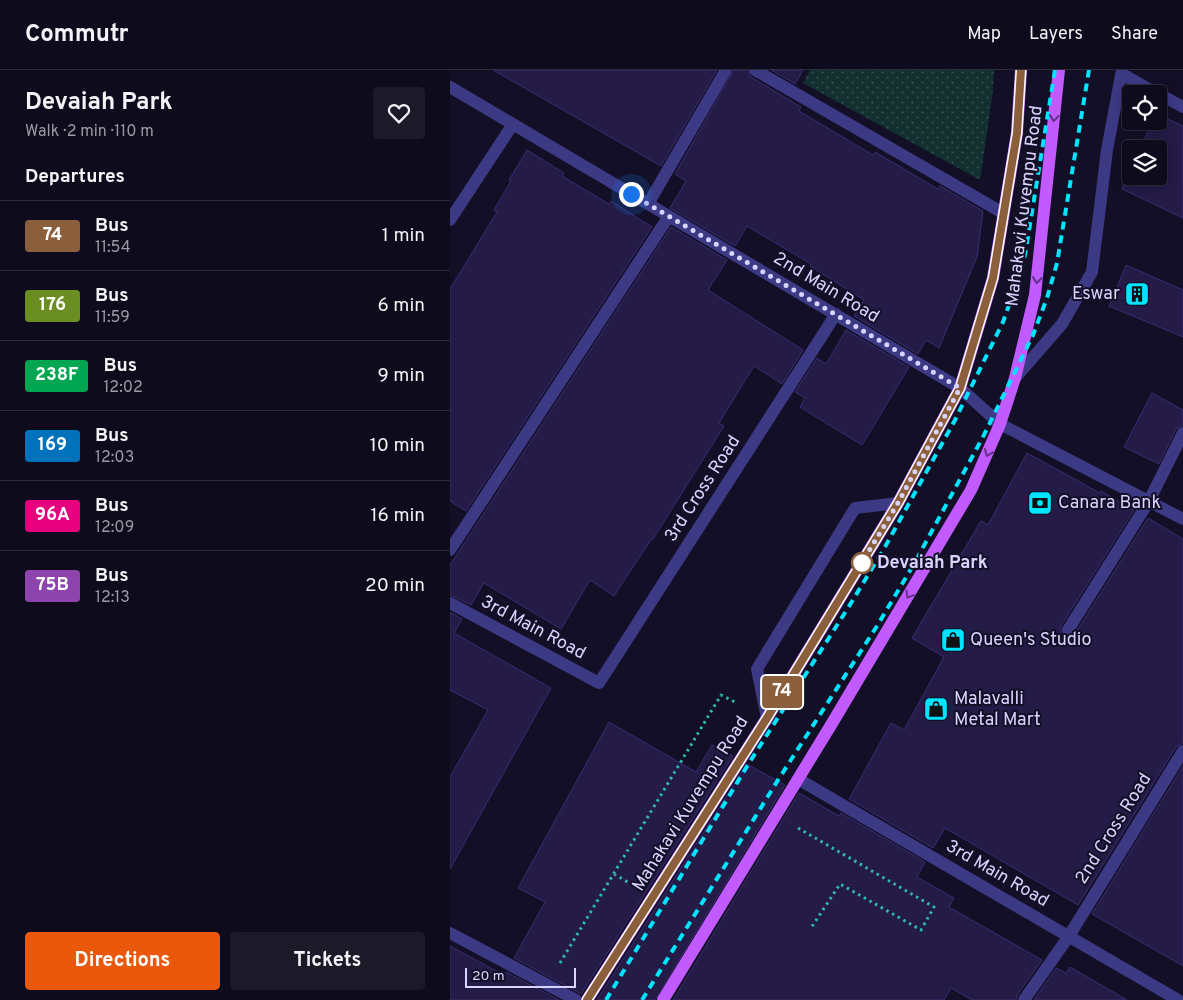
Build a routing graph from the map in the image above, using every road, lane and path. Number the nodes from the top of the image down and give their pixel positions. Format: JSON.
{"nodes":[{"id":1,"x":726,"y":70,"type":"edge"},
{"id":2,"x":755,"y":70,"type":"edge"},
{"id":3,"x":1021,"y":70,"type":"edge"},
{"id":4,"x":1059,"y":70,"type":"edge"},
{"id":5,"x":1122,"y":72,"type":"edge"},
{"id":6,"x":1143,"y":85,"type":"edge"},
{"id":7,"x":450,"y":87,"type":"edge"},
{"id":8,"x":1167,"y":99,"type":"edge"},
{"id":9,"x":1183,"y":107,"type":"edge"},
{"id":10,"x":512,"y":124,"type":"junction"},
{"id":11,"x":648,"y":204,"type":"junction"},
{"id":12,"x":1003,"y":213,"type":"junction"},
{"id":13,"x":670,"y":216,"type":"junction"},
{"id":14,"x":450,"y":220,"type":"edge"},
{"id":15,"x":836,"y":314,"type":"junction"},
{"id":16,"x":1015,"y":378,"type":"junction"},
{"id":17,"x":960,"y":388,"type":"junction"},
{"id":18,"x":1000,"y":424,"type":"junction"},
{"id":19,"x":1183,"y":433,"type":"edge"},
{"id":20,"x":1148,"y":501,"type":"junction"},
{"id":21,"x":898,"y":503,"type":"junction"},
{"id":22,"x":1183,"y":519,"type":"edge"},
{"id":23,"x":450,"y":550,"type":"edge"},
{"id":24,"x":450,"y":603,"type":"edge"},
{"id":25,"x":1068,"y":630,"type":"dead end"},
{"id":26,"x":599,"y":683,"type":"joint"},
{"id":27,"x":767,"y":718,"type":"junction"},
{"id":28,"x":1183,"y":751,"type":"edge"},
{"id":29,"x":798,"y":779,"type":"junction"},
{"id":30,"x":797,"y":828,"type":"dead end"},
{"id":31,"x":811,"y":928,"type":"dead end"},
{"id":32,"x":450,"y":933,"type":"edge"},
{"id":33,"x":1068,"y":936,"type":"junction"},
{"id":34,"x":558,"y":966,"type":"dead end"},
{"id":35,"x":576,"y":1000,"type":"edge"},
{"id":36,"x":587,"y":1000,"type":"edge"},
{"id":37,"x":663,"y":1000,"type":"edge"},
{"id":38,"x":1024,"y":1000,"type":"edge"},
{"id":39,"x":1178,"y":1000,"type":"edge"}],
"edges":[{"from":1,"to":11,"type":"street"},
{"from":2,"to":12,"type":"street"},
{"from":3,"to":12,"type":"main road","name":"Mahakavi Kuvempu Road"},
{"from":4,"to":16,"type":"main road","name":"Mahakavi Kuvempu Road","one_way":true},
{"from":5,"to":6,"type":"street"},
{"from":5,"to":16,"type":"street"},
{"from":7,"to":10,"type":"street","name":"2nd Main Road"},
{"from":8,"to":9,"type":"street"},
{"from":10,"to":11,"type":"street","name":"2nd Main Road"},
{"from":10,"to":14,"type":"street"},
{"from":11,"to":13,"type":"street","name":"2nd Main Road"},
{"from":12,"to":17,"type":"main road","name":"Mahakavi Kuvempu Road"},
{"from":13,"to":15,"type":"street","name":"2nd Main Road"},
{"from":13,"to":23,"type":"street"},
{"from":15,"to":17,"type":"street","name":"2nd Main Road"},
{"from":15,"to":26,"type":"street","name":"3rd Cross Road"},
{"from":16,"to":18,"type":"main road","name":"Mahakavi Kuvempu Road"},
{"from":17,"to":18,"type":"street","name":"2nd Main Road"},
{"from":17,"to":21,"type":"main road","name":"Mahakavi Kuvempu Road"},
{"from":18,"to":20,"type":"street","name":"2nd Main Road"},
{"from":18,"to":29,"type":"main road","name":"Mahakavi Kuvempu Road","one_way":true},
{"from":19,"to":20,"type":"street"},
{"from":20,"to":22,"type":"street","name":"2nd Main Road"},
{"from":20,"to":25,"type":"street"},
{"from":21,"to":27,"type":"main road","name":"Mahakavi Kuvempu Road"},
{"from":21,"to":27,"type":"street"},
{"from":24,"to":26,"type":"street","name":"3rd Main Road"},
{"from":27,"to":34,"type":"path"},
{"from":27,"to":36,"type":"main road","name":"Mahakavi Kuvempu Road"},
{"from":28,"to":33,"type":"street","name":"2nd Cross Road"},
{"from":29,"to":33,"type":"street","name":"3rd Main Road"},
{"from":29,"to":37,"type":"main road","name":"Mahakavi Kuvempu Road"},
{"from":30,"to":31,"type":"path"},
{"from":32,"to":35,"type":"street"},
{"from":33,"to":38,"type":"street","name":"2nd Cross Road"},
{"from":33,"to":39,"type":"street","name":"3rd Main Road"}]}
